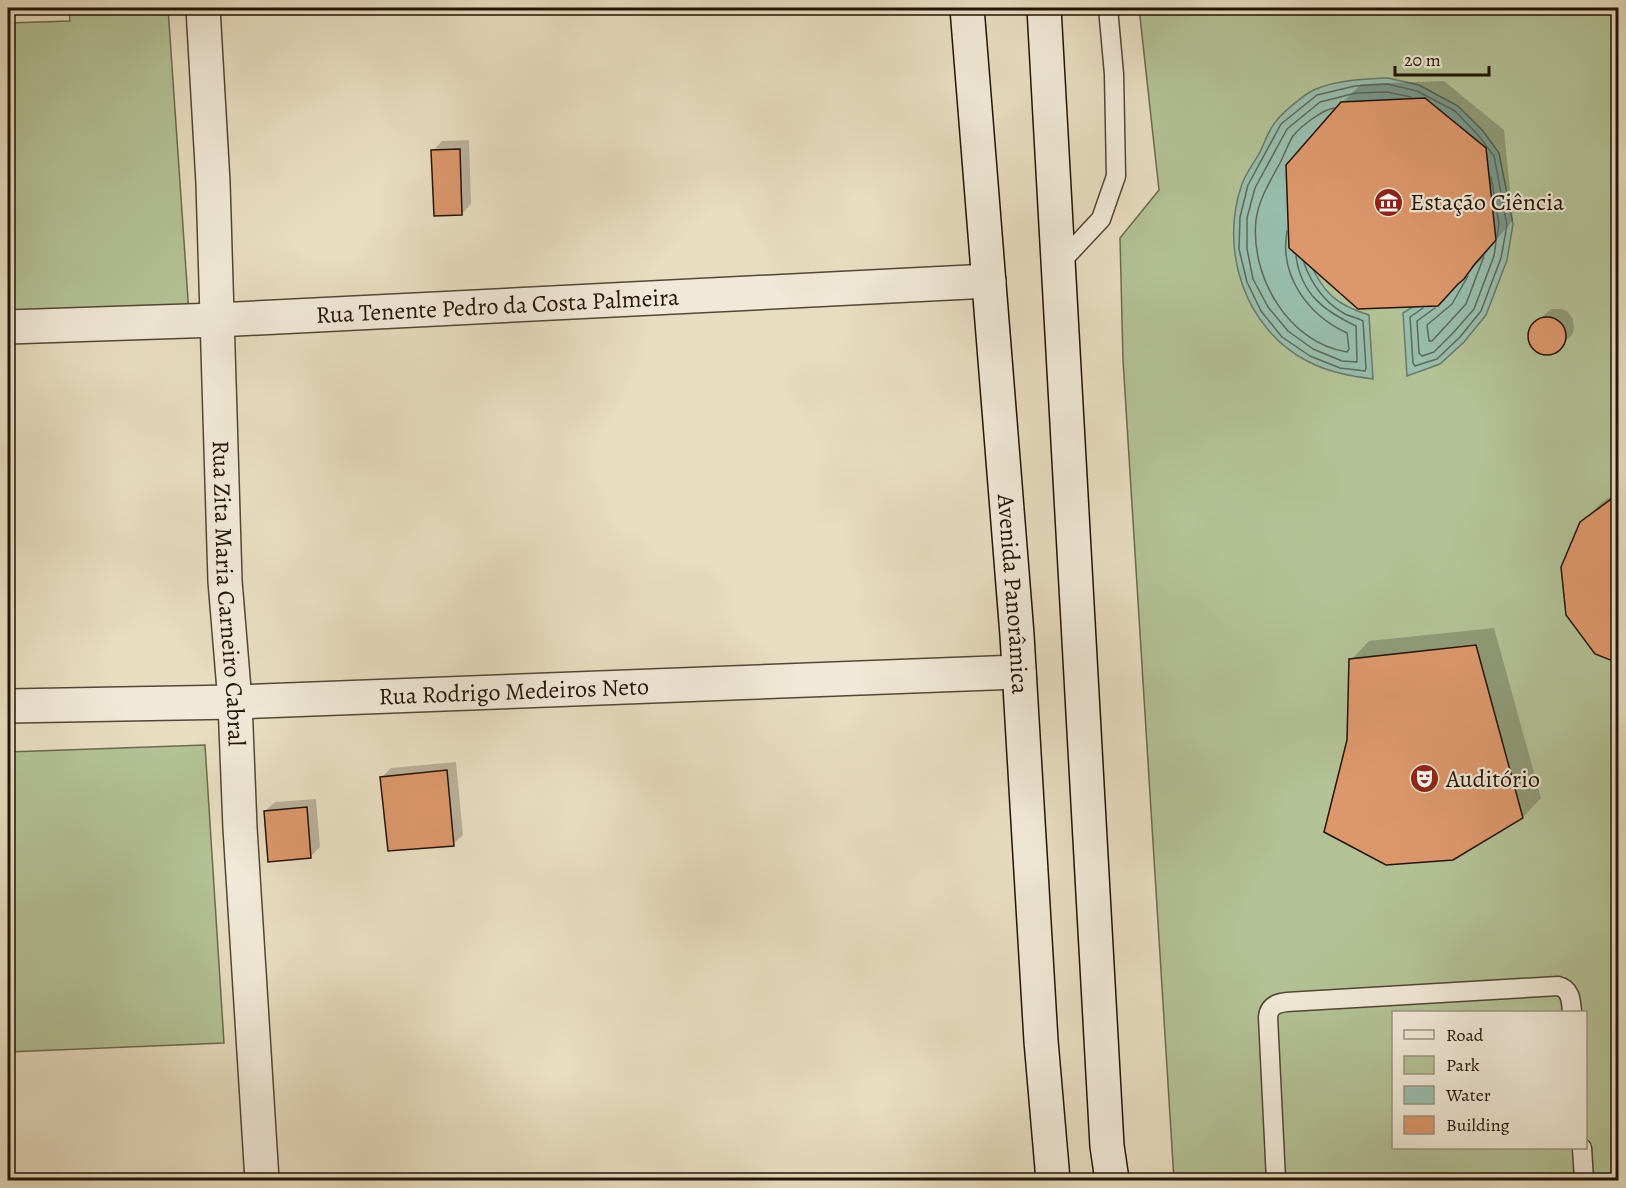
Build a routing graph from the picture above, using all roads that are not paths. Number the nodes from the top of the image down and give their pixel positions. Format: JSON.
{"nodes":[{"id":1,"x":203,"y":8,"type":"edge"},
{"id":2,"x":967,"y":8,"type":"edge"},
{"id":3,"x":1044,"y":8,"type":"edge"},
{"id":4,"x":1108,"y":8,"type":"edge"},
{"id":5,"x":1057,"y":266,"type":"junction"},
{"id":6,"x":989,"y":281,"type":"junction"},
{"id":7,"x":217,"y":320,"type":"junction"},
{"id":8,"x":8,"y":327,"type":"edge"},
{"id":9,"x":1019,"y":672,"type":"junction"},
{"id":10,"x":235,"y":702,"type":"junction"},
{"id":11,"x":8,"y":706,"type":"edge"},
{"id":12,"x":1572,"y":1011,"type":"edge"},
{"id":13,"x":1582,"y":1149,"type":"edge"},
{"id":14,"x":262,"y":1180,"type":"edge"},
{"id":15,"x":1053,"y":1180,"type":"edge"},
{"id":16,"x":1112,"y":1180,"type":"edge"},
{"id":17,"x":1275,"y":1180,"type":"edge"},
{"id":18,"x":1584,"y":1180,"type":"edge"}],
"edges":[{"from":1,"to":7,"type":"street","name":"Rua Zita Maria Carneiro Cabral"},
{"from":2,"to":6,"type":"street","name":"Avenida Panorâmica"},
{"from":3,"to":5,"type":"street"},
{"from":4,"to":5,"type":"lane"},
{"from":5,"to":16,"type":"street"},
{"from":6,"to":7,"type":"street","name":"Rua Tenente Pedro da Costa Palmeira"},
{"from":6,"to":9,"type":"street","name":"Avenida Panorâmica"},
{"from":7,"to":8,"type":"street","name":"Rua Tenente Pedro da Costa Palmeira"},
{"from":7,"to":10,"type":"street","name":"Rua Zita Maria Carneiro Cabral"},
{"from":9,"to":10,"type":"street","name":"Rua Rodrigo Medeiros Neto"},
{"from":9,"to":15,"type":"street","name":"Avenida Panorâmica"},
{"from":10,"to":11,"type":"street","name":"Rua Rodrigo Medeiros Neto"},
{"from":10,"to":14,"type":"street","name":"Rua Zita Maria Carneiro Cabral"},
{"from":12,"to":17,"type":"lane"},
{"from":13,"to":18,"type":"lane"}]}
